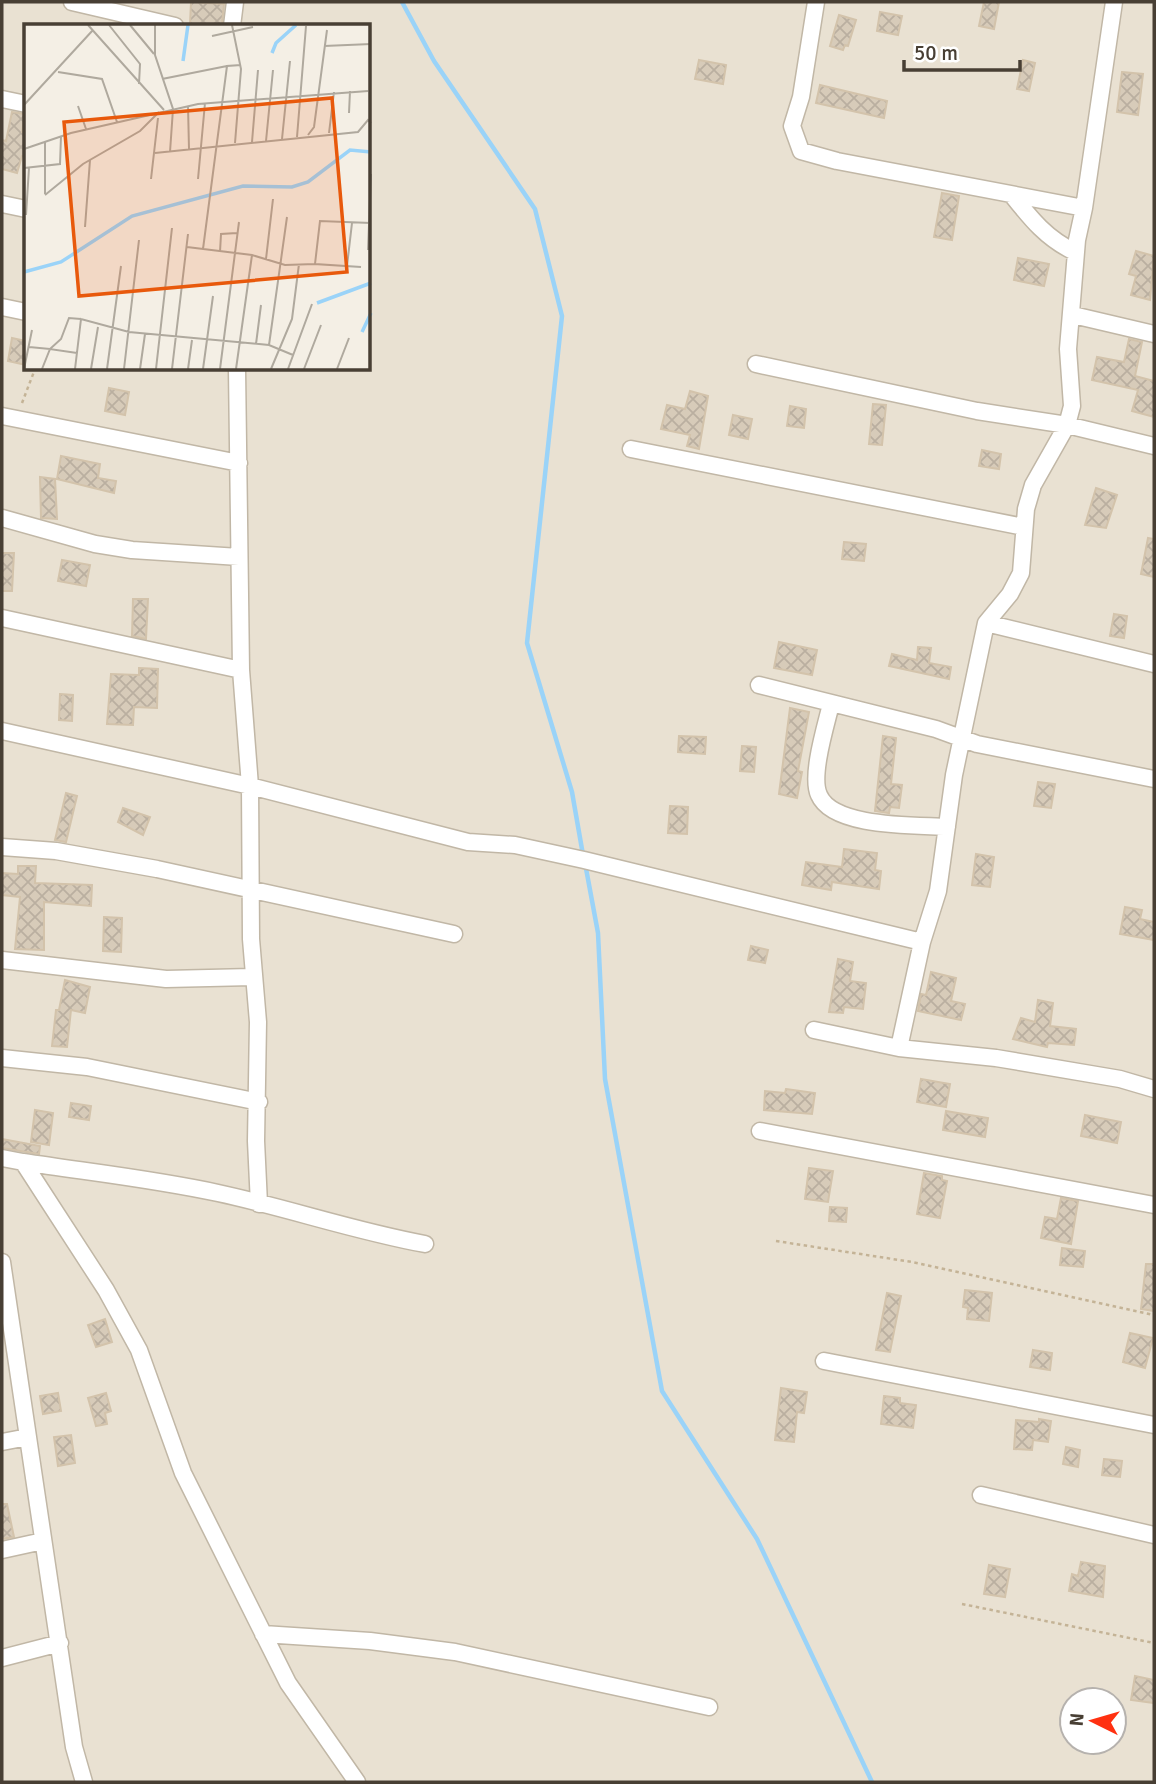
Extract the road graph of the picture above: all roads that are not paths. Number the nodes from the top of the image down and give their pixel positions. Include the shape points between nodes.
1 (72, 2) edge
2 (235, 2) edge
3 (816, 2) edge
4 (1114, 2) edge
5 (166, 24) edge
6 (232, 24) edge
7 (2, 99) edge
8 (24, 104) edge
9 (1012, 195) junction
10 (2, 204) edge
11 (1084, 208) junction
12 (24, 209) edge
13 (1075, 252) junction
14 (2, 307) edge
15 (24, 312) edge
16 (1073, 315) junction
17 (1154, 334) edge
18 (756, 364) dead end
19 (237, 371) edge
20 (9, 418) edge
21 (1067, 425) junction
22 (1154, 446) edge
23 (631, 449) dead end
24 (239, 463) junction
25 (2, 519) edge
26 (1024, 527) junction
27 (239, 556) junction
28 (2, 618) edge
29 (986, 623) junction
30 (1154, 664) edge
31 (241, 670) junction
32 (759, 685) dead end
33 (831, 704) junction
34 (2, 731) edge
35 (961, 738) junction
36 (1154, 779) edge
37 (250, 786) junction
38 (947, 827) junction
39 (2, 847) edge
40 (251, 891) junction
41 (454, 934) dead end
42 (922, 942) junction
43 (2, 960) edge
44 (252, 978) junction
45 (814, 1030) dead end
46 (899, 1048) junction
47 (2, 1058) edge
48 (1154, 1090) edge
49 (258, 1102) junction
50 (760, 1131) dead end
51 (2, 1158) edge
52 (23, 1162) junction
53 (259, 1204) junction
54 (1154, 1205) edge
55 (425, 1244) dead end
56 (2, 1262) edge
57 (824, 1361) dead end
58 (1154, 1425) edge
59 (28, 1437) junction
60 (2, 1442) edge
61 (981, 1495) dead end
62 (1154, 1535) edge
63 (43, 1541) junction
64 (2, 1550) edge
65 (263, 1634) junction
66 (60, 1643) junction
67 (2, 1658) edge
68 (709, 1707) dead end
69 (84, 1782) edge
70 (357, 1782) edge

1 - 5 street
2 - 6 street
3 - 9 street via 792,126 801,150
4 - 11 street
7 - 8 street
9 - 11 street
9 - 13 street via 1039,228
10 - 12 street
11 - 13 street
13 - 16 street
14 - 15 street
16 - 17 street
16 - 21 street via 1068,349 1072,406
18 - 21 street via 977,411
19 - 24 street
20 - 24 street
21 - 22 street
21 - 26 street via 1033,485
23 - 26 street
24 - 27 street
25 - 27 street via 132,550
26 - 29 street via 1021,573
27 - 31 street
28 - 31 street
29 - 30 street
29 - 35 street
31 - 37 street
32 - 33 street
33 - 35 street
33 - 38 street via 817,776 819,796 834,812 855,819
34 - 37 street
35 - 36 street
35 - 38 street
37 - 40 street
37 - 42 street via 468,842 515,845 584,860
38 - 42 street via 938,891
39 - 40 street via 56,850
40 - 41 street
40 - 44 street
42 - 46 street
43 - 44 street via 166,979
44 - 49 street via 258,1022
45 - 46 street
46 - 48 street via 996,1058
47 - 49 street via 87,1067
49 - 53 street
50 - 54 street
51 - 52 street
52 - 53 street via 219,1193
52 - 65 street via 139,1350 183,1473
53 - 55 street via 366,1234
56 - 59 street
57 - 58 street
59 - 60 street
59 - 63 street
61 - 62 street
63 - 64 street
63 - 66 street
65 - 68 street via 455,1652
65 - 70 street via 288,1682
66 - 67 street
66 - 69 street via 74,1747

